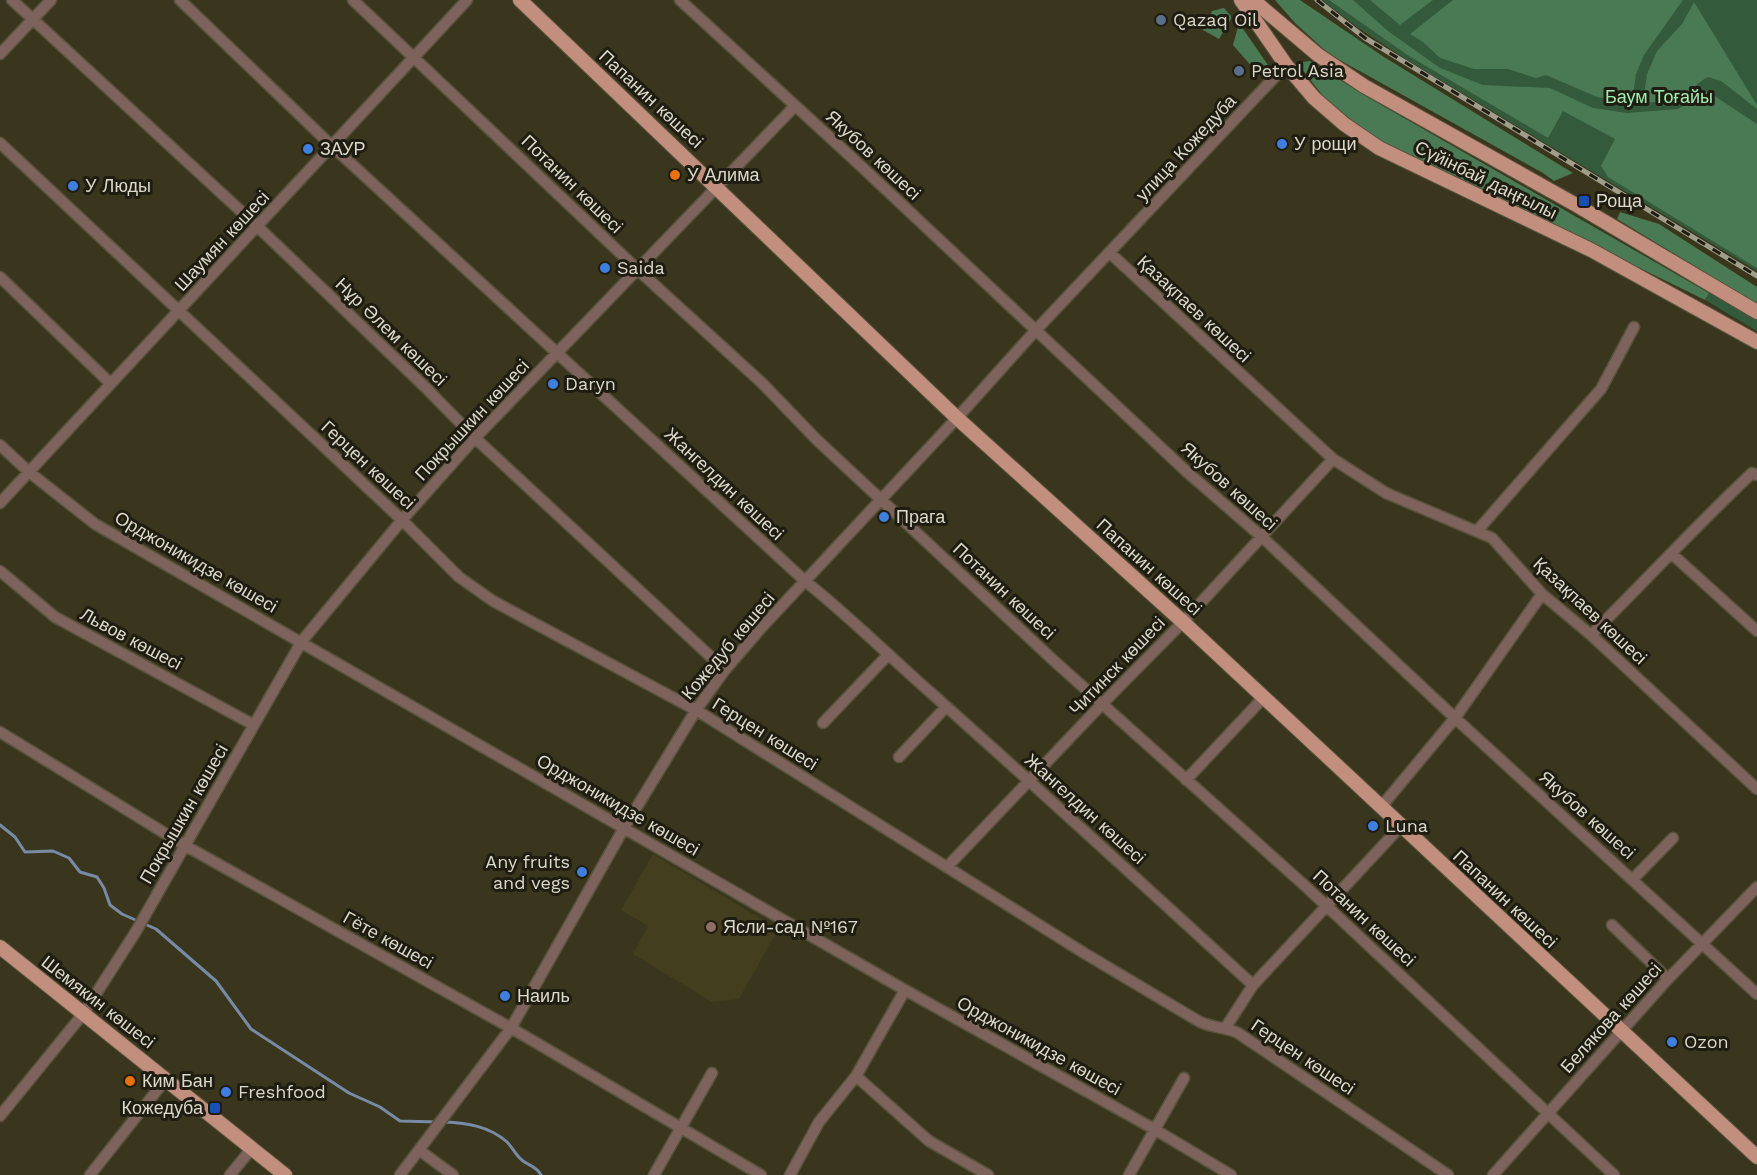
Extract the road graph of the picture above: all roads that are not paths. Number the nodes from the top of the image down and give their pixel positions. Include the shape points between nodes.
1 (12, 0) edge
2 (51, 0) edge
3 (180, 0) edge
4 (353, 0) edge
5 (467, 0) edge
6 (520, 0) edge
7 (680, 0) edge
8 (1241, 0) edge
9 (1253, 0) edge
10 (33, 19) junction
11 (0, 54) edge
12 (414, 58) junction
13 (1286, 65) junction
14 (795, 106) junction
15 (0, 143) edge
16 (332, 146) junction
17 (716, 186) junction
18 (258, 227) junction
19 (1110, 253) junction
20 (637, 269) junction
21 (0, 277) edge
22 (179, 311) junction
23 (1757, 312) edge
24 (1634, 327) dead end
25 (1036, 330) junction
26 (1757, 342) edge
27 (557, 354) junction
28 (110, 383) junction
29 (957, 418) junction
30 (475, 438) junction
31 (0, 445) edge
32 (1333, 459) junction
33 (29, 472) junction
34 (1757, 475) edge
35 (882, 498) junction
36 (0, 503) edge
37 (402, 520) junction
38 (1477, 531) junction
39 (1262, 537) junction
40 (1672, 554) junction
41 (0, 571) edge
42 (805, 581) junction
43 (1542, 594) junction
44 (1183, 622) junction
45 (1757, 631) edge
46 (1591, 635) junction
47 (302, 641) junction
48 (888, 655) junction
49 (725, 670) junction
50 (1264, 697) junction
51 (1102, 704) junction
52 (946, 706) junction
53 (696, 710) junction
54 (1455, 718) junction
55 (823, 723) dead end
56 (254, 724) junction
57 (0, 732) edge
58 (899, 757) dead end
59 (1029, 780) junction
60 (1186, 780) junction
61 (1757, 789) edge
62 (1381, 807) junction
63 (1401, 826) junction
64 (624, 828) junction
65 (1673, 838) dead end
66 (184, 845) junction
67 (947, 867) junction
68 (1634, 879) junction
69 (1757, 887) edge
70 (1327, 906) junction
71 (1612, 925) dead end
72 (1701, 944) junction
73 (0, 947) edge
74 (1668, 979) junction
75 (1252, 985) junction
76 (905, 990) junction
77 (1757, 994) edge
78 (83, 1014) junction
79 (1226, 1027) junction
80 (511, 1028) junction
81 (1621, 1032) junction
82 (712, 1073) dead end
83 (856, 1076) junction
84 (1184, 1078) dead end
85 (166, 1079) junction
86 (1547, 1112) junction
87 (0, 1116) edge
88 (680, 1128) junction
89 (1154, 1129) junction
90 (252, 1148) junction
91 (419, 1150) junction
92 (1757, 1157) edge
93 (1430, 1163) junction
94 (90, 1175) edge
95 (230, 1175) edge
96 (285, 1175) edge
97 (400, 1175) edge
98 (453, 1175) edge
99 (654, 1175) edge
100 (761, 1175) edge
101 (790, 1175) edge
102 (988, 1175) edge
103 (1129, 1175) edge
104 (1231, 1175) edge
105 (1437, 1175) edge
106 (1448, 1175) edge
107 (1493, 1175) edge
108 (1614, 1175) edge

1 - 10 street, Нұр Әлем көшесі
2 - 10 street
3 - 16 street, Жангелдин көшесі
4 - 12 street, Потанин көшесі
5 - 12 street, Шаумян көшесі
6 - 17 main road, Папанин көшесі
7 - 14 street, Якубов көшесі
8 - 13 main road, Сүйінбай даңғылы
9 - 23 main road, Сүйінбай даңғылы via 1318,55 1364,86
10 - 11 street
10 - 18 street, Нұр Әлем көшесі
12 - 16 street, Шаумян көшесі
12 - 20 street, Потанин көшесі
13 - 19 street, улица Кожедуба
13 - 26 main road, Сүйінбай даңғылы via 1314,98 1380,148 1591,250
14 - 17 street, Покрышкин көшесі
14 - 25 street, Якубов көшесі
15 - 22 street, Герцен көшесі
16 - 18 street, Шаумян көшесі
16 - 27 street, Жангелдин көшесі
17 - 20 street, Покрышкин көшесі
17 - 29 main road, Папанин көшесі
18 - 22 street, Шаумян көшесі
18 - 30 street, Нұр Әлем көшесі
19 - 25 street, Кожедуб көшесі
19 - 32 street, Қазақпаев көшесі
20 - 27 street, Покрышкин көшесі
20 - 35 street, Потанин көшесі
21 - 28 street
22 - 28 street, Шаумян көшесі
22 - 37 street, Герцен көшесі
24 - 38 street via 1601,389
25 - 29 street, Кожедуб көшесі
25 - 39 street, Якубов көшесі
27 - 30 street, Покрышкин көшесі
27 - 42 street, Жангелдин көшесі
28 - 33 street, Шаумян көшесі
29 - 35 street, Кожедуб көшесі
29 - 44 main road, Папанин көшесі
30 - 37 street, Покрышкин көшесі
30 - 49 street, Нұр Әлем көшесі
31 - 33 street, Орджоникидзе көшесі
32 - 38 street, Қазақпаев көшесі via 1386,492
32 - 39 street, Читинск көшесі
33 - 36 street, Шаумян көшесі
33 - 47 street, Орджоникидзе көшесі via 95,524
34 - 40 street via 1752,473 1729,494
35 - 42 street, Кожедуб көшесі
35 - 51 street, Потанин көшесі
37 - 47 street, Покрышкин көшесі
37 - 53 street, Герцен көшесі via 459,577 494,601
38 - 43 street, Қазақпаев көшесі via 1492,538
39 - 44 street, Читинск көшесі
39 - 54 street, Якубов көшесі
40 - 45 street
40 - 46 street
41 - 56 street, Львов көшесі via 55,617
42 - 48 street, Жангелдин көшесі
42 - 49 street, Кожедуб көшесі
43 - 46 street, Қазақпаев көшесі
43 - 54 street
44 - 50 main road, Папанин көшесі
44 - 51 street, Читинск көшесі
46 - 61 street, Қазақпаев көшесі
47 - 56 street, Покрышкин көшесі
47 - 64 street, Орджоникидзе көшесі
48 - 52 street, Жангелдин көшесі
48 - 55 street
49 - 53 street, Кожедуб көшесі
50 - 60 street
50 - 62 main road, Папанин көшесі
51 - 59 street, Читинск көшесі
51 - 60 street, Потанин көшесі
52 - 58 street
52 - 59 street, Жангелдин көшесі
53 - 64 street, Кожедуб көшесі
53 - 67 street, Герцен көшесі
54 - 62 street
54 - 68 street, Якубов көшесі
56 - 66 street, Покрышкин көшесі
57 - 66 street, Гёте көшесі
59 - 67 street, Читинск көшесі
59 - 75 street, Жангелдин көшесі
60 - 70 street, Потанин көшесі
62 - 63 main road, Папанин көшесі
63 - 70 street
63 - 81 main road, Папанин көшесі
64 - 76 street, Орджоникидзе көшесі
64 - 80 street, Кожедуб көшесі
65 - 68 street
66 - 78 street, Покрышкин көшесі
66 - 80 street, Гёте көшесі
67 - 79 street, Герцен көшесі via 1200,1022 1210,1027
68 - 72 street, Якубов көшесі
69 - 72 street, Белякова көшесі
70 - 75 street
70 - 86 street, Потанин көшесі
71 - 74 street
72 - 74 street, Белякова көшесі
72 - 77 street, Якубов көшесі
73 - 78 main road, Шемякин көшесі
74 - 81 street, Белякова көшесі
75 - 79 street
76 - 83 street
76 - 89 street, Орджоникидзе көшесі
78 - 85 main road, Шемякин көшесі
78 - 87 street
79 - 93 street, Герцен көшесі
80 - 88 street, Гёте көшесі
80 - 91 street, Кожедуб көшесі
81 - 86 street, Белякова көшесі
81 - 92 main road, Папанин көшесі
82 - 88 street
83 - 101 street via 819,1122
83 - 102 street via 929,1141
84 - 89 street
85 - 90 main road, Шемякин көшесі
85 - 94 street
86 - 107 street, Белякова көшесі
86 - 108 street, Потанин көшесі
88 - 99 street
88 - 100 street, Гёте көшесі
89 - 103 street
89 - 104 street, Орджоникидзе көшесі
90 - 95 street
90 - 96 main road, Шемякин көшесі
91 - 97 street
91 - 98 street
93 - 105 street
93 - 106 street, Герцен көшесі

